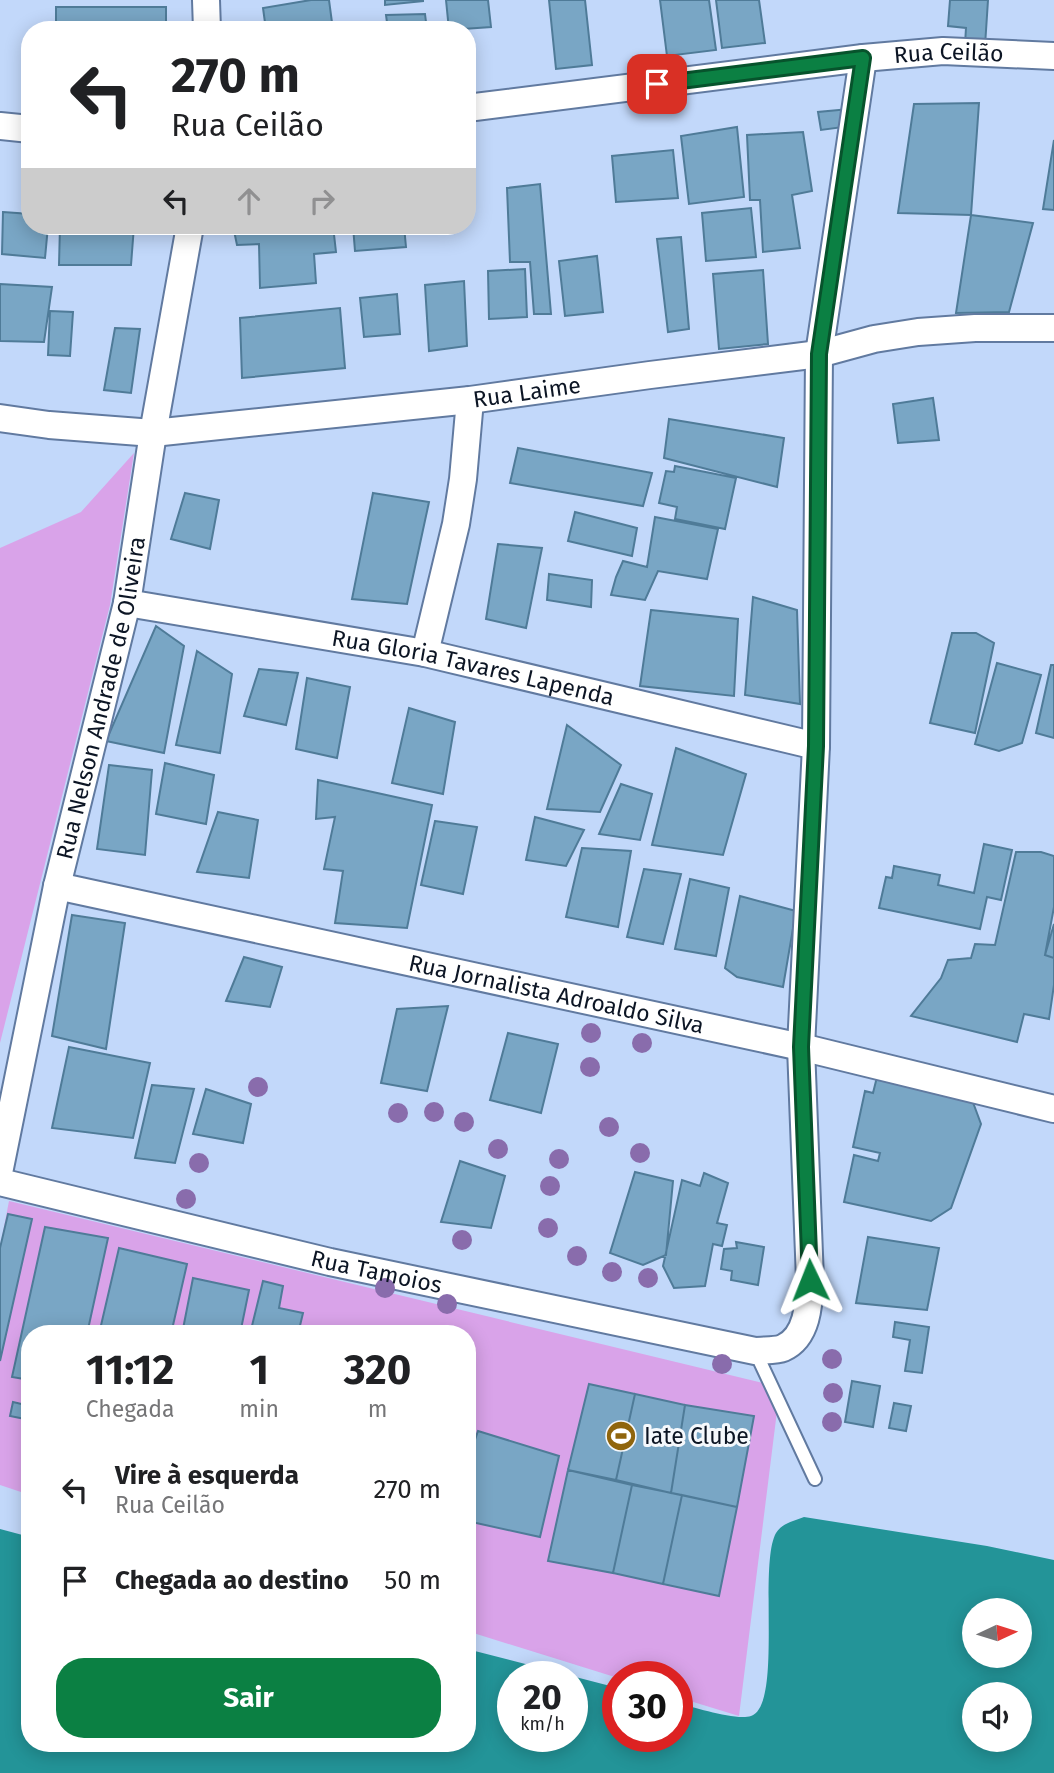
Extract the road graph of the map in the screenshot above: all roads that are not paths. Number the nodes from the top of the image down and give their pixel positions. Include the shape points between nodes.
1 (206, 0) edge
2 (206, 21) edge
3 (1054, 56) edge
4 (863, 58) junction
5 (476, 107) edge
6 (0, 126) edge
7 (21, 128) edge
8 (188, 235) edge
9 (1054, 328) edge
10 (819, 354) junction
11 (470, 400) junction
12 (0, 418) edge
13 (153, 433) junction
14 (127, 603) junction
15 (425, 653) junction
16 (816, 746) junction
17 (57, 887) junction
18 (801, 1047) junction
19 (1054, 1109) edge
20 (0, 1168) edge
21 (0, 1182) edge
22 (755, 1351) junction
23 (815, 1479) dead end

1 - 2 street
3 - 4 street, Rua Ceilão via 943,51
4 - 5 street, Rua Ceilão
4 - 10 street
6 - 7 street
8 - 13 street, Rua Nelson Andrade de Oliveira
9 - 10 street, Rua Laime via 918,332
10 - 11 street, Rua Laime
10 - 16 street
11 - 13 street, Rua Laime
11 - 15 street via 456,524
12 - 13 street, Rua Laime
13 - 14 street, Rua Nelson Andrade de Oliveira
14 - 15 street, Rua Gloria Tavares Lapenda
14 - 17 street, Rua Nelson Andrade de Oliveira
15 - 16 street, Rua Gloria Tavares Lapenda
16 - 18 street
17 - 18 street, Rua Jornalista Adroaldo Silva
17 - 20 street, Rua Nelson Andrade de Oliveira
18 - 19 street, Rua Jornalista Adroaldo Silva
18 - 22 street via 809,1312 798,1335 782,1348
21 - 22 street, Rua Tamoios via 330,1262
22 - 23 lane

